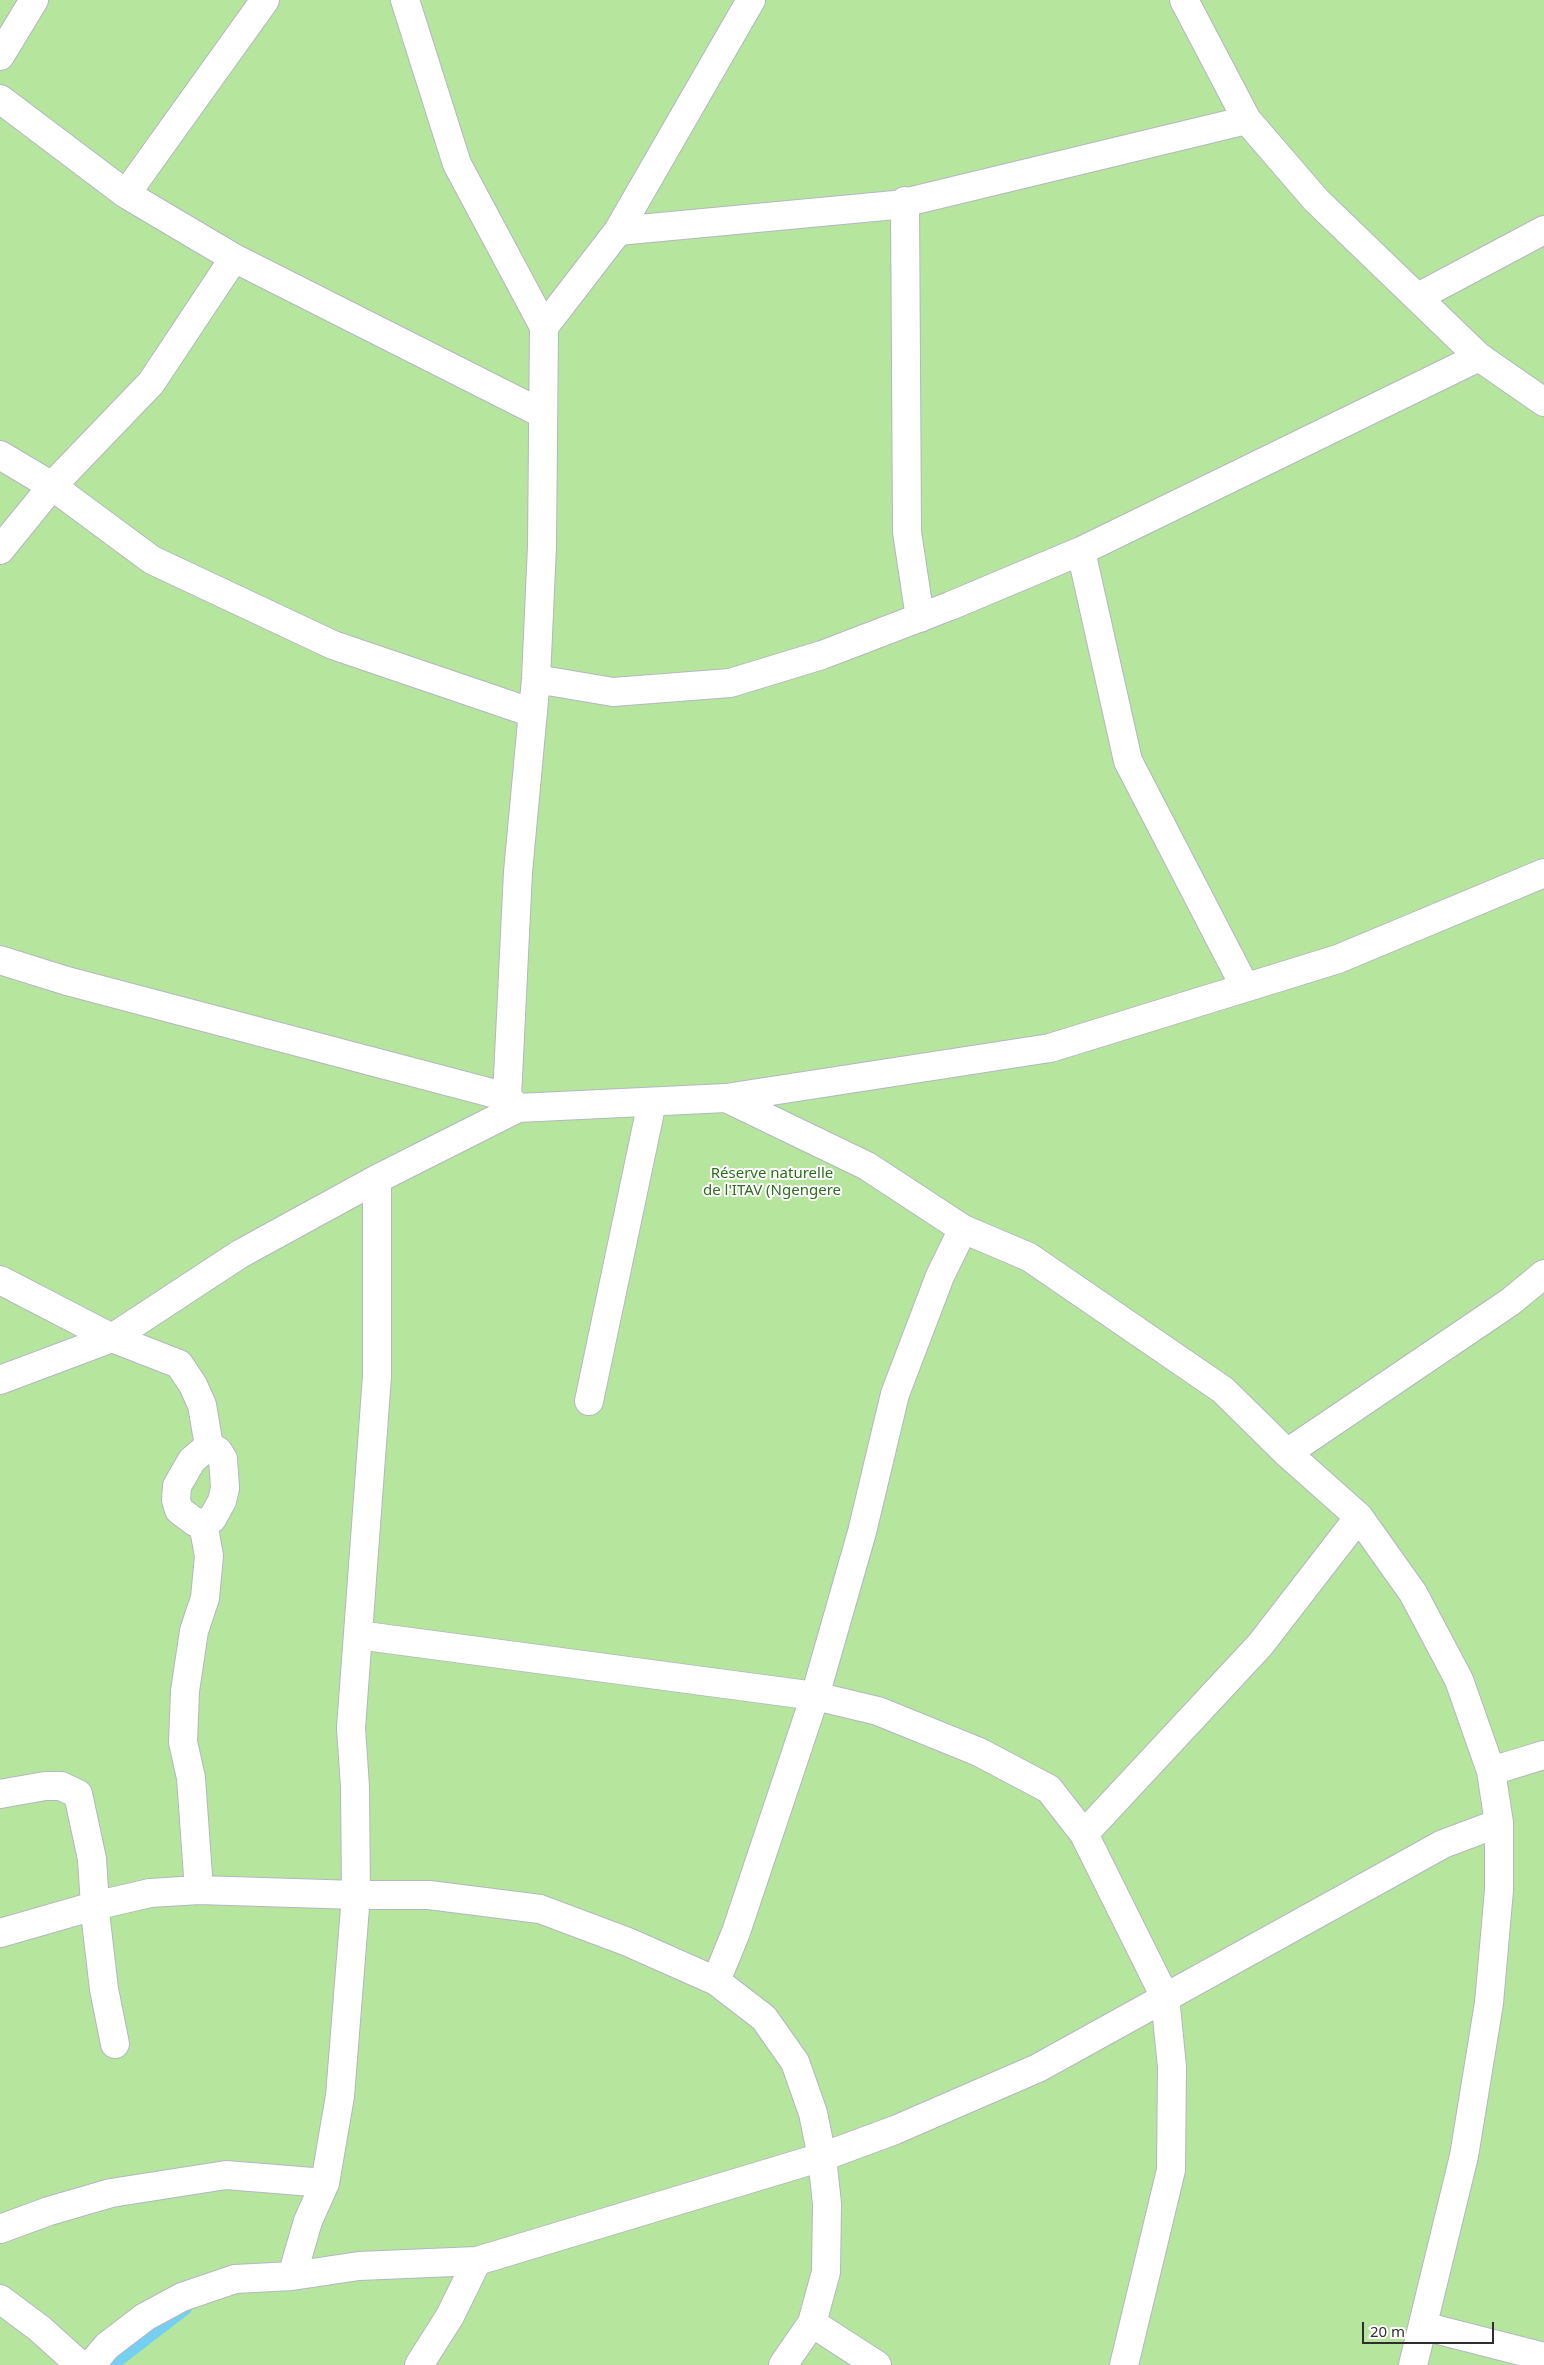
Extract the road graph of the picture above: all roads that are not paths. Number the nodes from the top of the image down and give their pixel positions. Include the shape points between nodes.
1 (34, 0) edge
2 (265, 0) edge
3 (405, 0) edge
4 (751, 0) edge
5 (1184, 0) edge
6 (0, 56) edge
7 (0, 99) edge
8 (1247, 120) junction
9 (126, 194) junction
10 (905, 202) junction
11 (618, 230) junction
12 (1544, 230) edge
13 (234, 258) junction
14 (1418, 297) junction
15 (544, 327) junction
16 (1479, 357) junction
17 (1544, 402) edge
18 (543, 414) junction
19 (0, 455) edge
20 (52, 486) junction
21 (0, 550) edge
22 (1081, 551) junction
23 (920, 618) junction
24 (536, 679) junction
25 (532, 713) junction
26 (1544, 873) edge
27 (0, 960) edge
28 (1245, 987) junction
29 (726, 1098) junction
30 (652, 1102) junction
31 (513, 1103) junction
32 (376, 1179) junction
33 (963, 1229) junction
34 (1544, 1274) edge
35 (0, 1280) edge
36 (112, 1338) junction
37 (0, 1380) edge
38 (589, 1401) dead end
39 (209, 1446) junction
40 (1287, 1453) junction
41 (1359, 1517) junction
42 (203, 1523) junction
43 (358, 1635) junction
44 (815, 1696) junction
45 (1544, 1755) edge
46 (1491, 1771) junction
47 (0, 1794) edge
48 (1499, 1823) junction
49 (1084, 1834) junction
50 (199, 1890) junction
51 (356, 1895) junction
52 (94, 1906) junction
53 (0, 1933) edge
54 (716, 1981) junction
55 (1165, 1997) junction
56 (115, 2044) dead end
57 (822, 2157) junction
58 (325, 2183) junction
59 (0, 2229) edge
60 (477, 2261) junction
61 (292, 2276) junction
62 (0, 2299) edge
63 (812, 2323) junction
64 (1423, 2326) junction
65 (1544, 2357) edge
66 (80, 2365) edge
67 (91, 2365) edge
68 (419, 2365) edge
69 (783, 2365) edge
70 (877, 2365) edge
71 (1124, 2365) edge
72 (1413, 2365) edge

1 - 6 street
2 - 9 street
3 - 15 street via 457,164
4 - 11 street
5 - 8 street
7 - 9 street
8 - 10 street
8 - 14 street via 1316,200
9 - 13 street
10 - 11 street
10 - 23 street via 908,532
11 - 15 street
12 - 14 street
13 - 18 street
13 - 20 street via 151,383
14 - 16 street
15 - 18 street
16 - 17 street
16 - 22 street
18 - 24 street
19 - 20 street
20 - 21 street
20 - 25 street via 152,560 333,645
22 - 23 street
22 - 28 street via 1128,761
23 - 24 street via 822,655 730,683 613,692
24 - 25 street
25 - 31 street via 518,872
26 - 28 street via 1338,959
27 - 31 street
28 - 29 street via 1050,1048
29 - 30 street
29 - 33 street via 867,1166
30 - 31 street
30 - 38 street
31 - 32 street
32 - 36 street via 240,1254
32 - 43 street via 377,1376
33 - 40 street via 1029,1257 1223,1390
33 - 44 street via 940,1276 895,1394 862,1532
34 - 40 street via 1510,1302
35 - 36 street
36 - 37 street
36 - 39 street via 179,1364 202,1405
39 - 42 street via 223,1459 225,1488 212,1519
39 - 42 street via 192,1460 178,1486 176,1500 186,1517
40 - 41 street
41 - 46 street via 1413,1593 1459,1680
41 - 49 street via 1260,1645
42 - 50 street via 209,1556 204,1598 194,1631 183,1742 191,1778
43 - 44 street
43 - 51 street via 351,1728
44 - 49 street via 878,1711 979,1752 1050,1789
44 - 54 street via 736,1932
45 - 46 street
46 - 48 street
47 - 52 street via 45,1786 61,1786 78,1794 92,1859
48 - 55 street via 1443,1844
48 - 64 street via 1499,1890 1489,2004 1464,2156
49 - 55 street
50 - 51 street
50 - 52 street via 150,1893
51 - 54 street via 429,1895 540,1909 628,1942
51 - 58 street via 340,2096
52 - 53 street
52 - 56 street via 104,1989
54 - 57 street via 764,2018 795,2062 813,2112
55 - 57 street via 1038,2068 895,2130
55 - 71 street via 1172,2067 1171,2170
57 - 60 street
57 - 63 street via 826,2272
58 - 59 street via 226,2175 111,2193
58 - 61 street via 308,2221
60 - 61 street via 359,2266
60 - 68 street via 450,2316
61 - 67 street via 235,2279 182,2297 145,2317 107,2346
62 - 66 street
63 - 69 street
63 - 70 street
64 - 65 street
64 - 72 street

